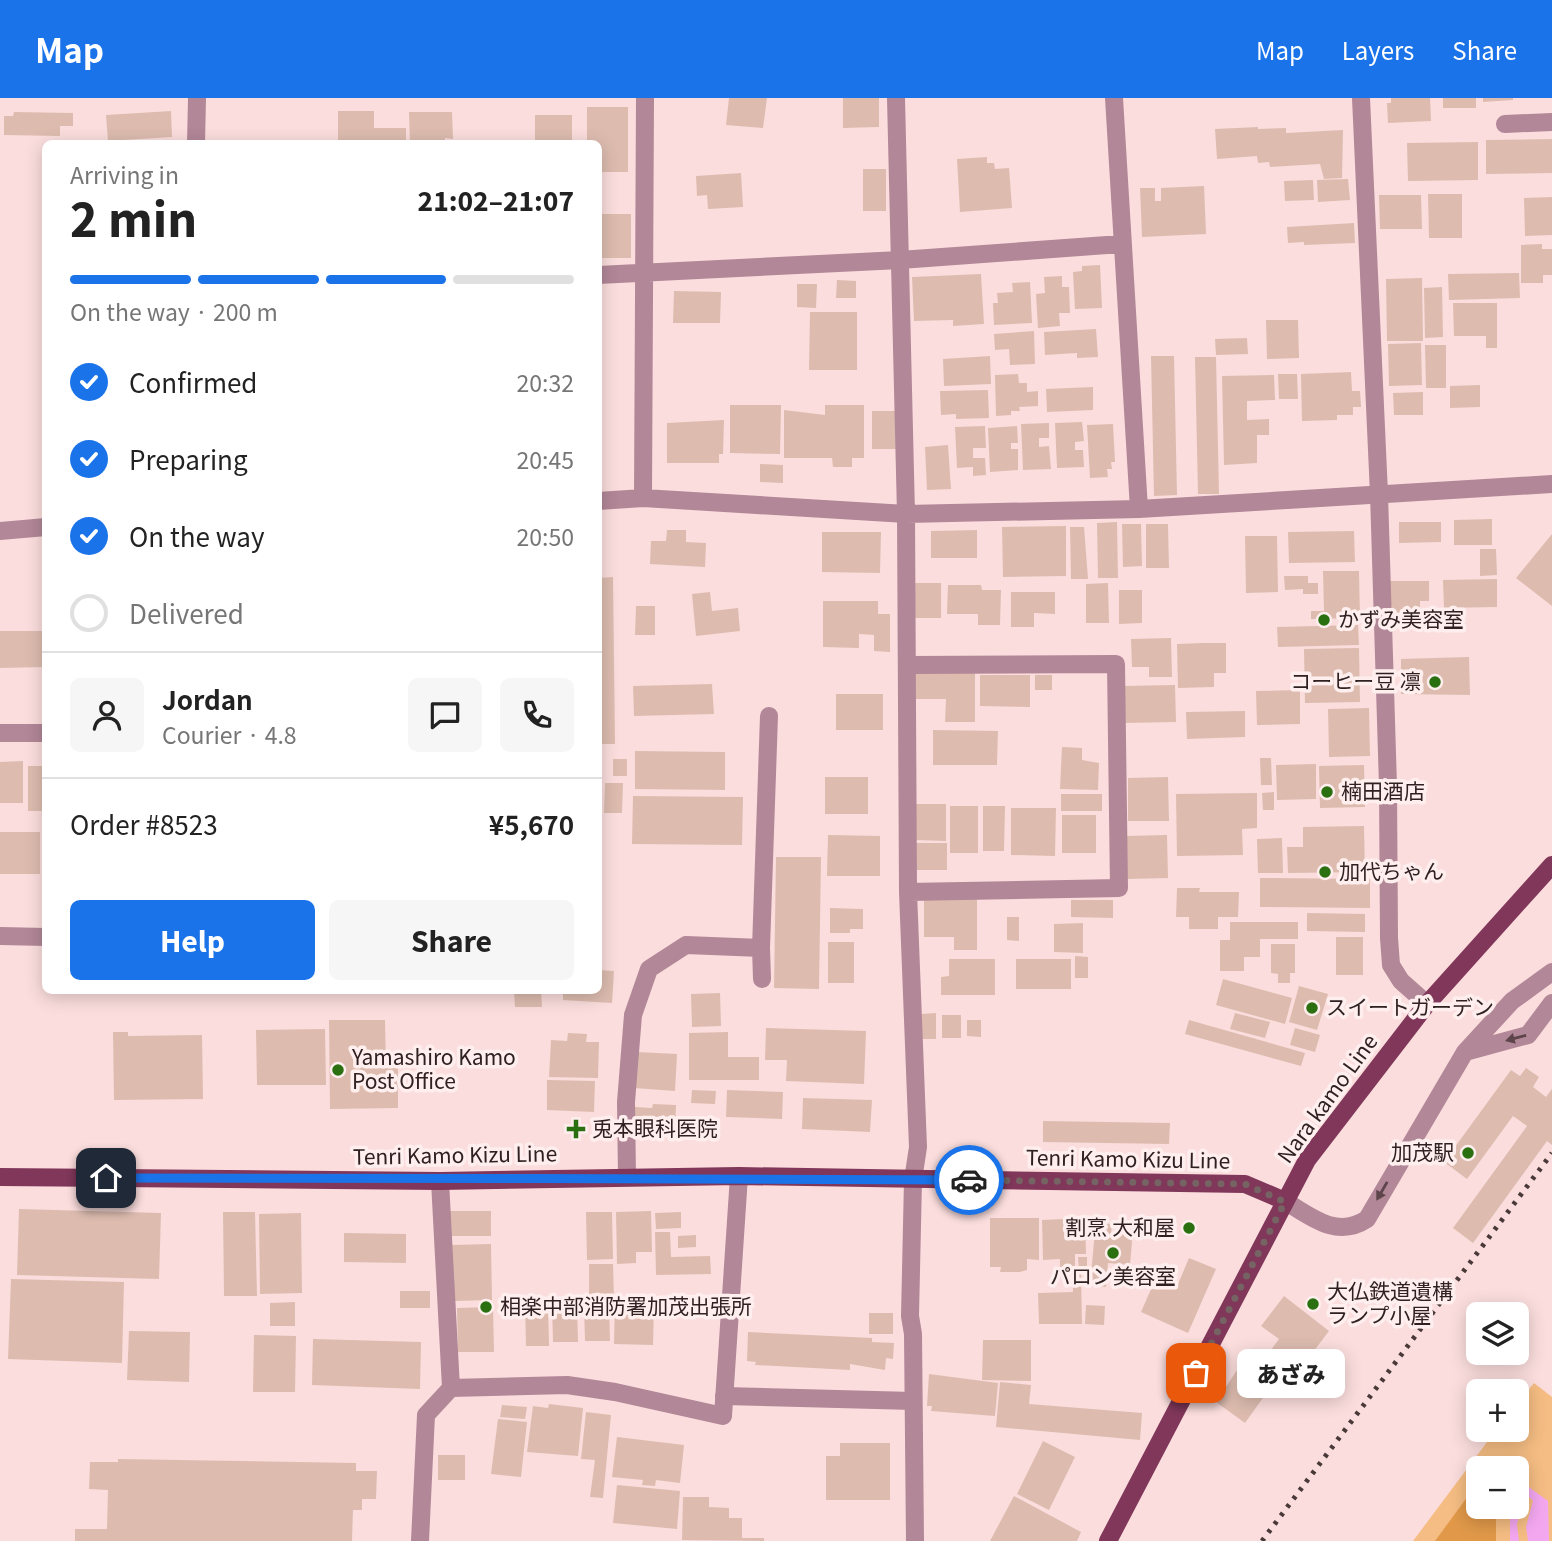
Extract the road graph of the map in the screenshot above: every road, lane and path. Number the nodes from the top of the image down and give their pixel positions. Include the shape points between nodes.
1 (197, 98) edge
2 (645, 98) edge
3 (896, 98) edge
4 (1114, 98) edge
5 (1361, 98) edge
6 (1552, 122) edge
7 (1505, 124) dead end
8 (196, 140) edge
9 (1121, 244) junction
10 (900, 260) junction
11 (643, 272) junction
12 (602, 275) edge
13 (1552, 484) edge
14 (1379, 494) junction
15 (643, 498) junction
16 (602, 501) edge
17 (1139, 509) junction
18 (906, 514) junction
19 (42, 527) edge
20 (0, 531) edge
21 (908, 665) junction
22 (769, 716) dead end
23 (0, 733) edge
24 (42, 733) edge
25 (1552, 865) edge
26 (908, 892) junction
27 (0, 936) edge
28 (42, 937) edge
29 (761, 948) junction
30 (1552, 972) edge
31 (762, 979) dead end
32 (1552, 1003) edge
33 (1427, 1004) junction
34 (1465, 1052) junction
35 (627, 1176) junction
36 (739, 1176) junction
37 (0, 1177) edge
38 (914, 1180) junction
39 (440, 1181) junction
40 (1285, 1202) junction
41 (451, 1388) junction
42 (724, 1396) junction
43 (913, 1401) junction
44 (420, 1541) edge
45 (915, 1541) edge
46 (1108, 1541) edge

1 - 8 street
2 - 11 street
3 - 10 street
4 - 9 street
5 - 14 street
6 - 7 street
9 - 10 street
9 - 17 street
10 - 11 street
10 - 18 street
11 - 12 street
11 - 15 street
13 - 14 street
14 - 17 street
14 - 33 street via 1391,965 1401,981
15 - 16 street
15 - 18 street
17 - 18 street
18 - 21 street
19 - 20 street
21 - 26 street
21 - 26 street via 1116,664 1119,888
22 - 29 street
23 - 24 street
25 - 33 main road, Nara kamo Line
26 - 38 street via 918,1147
27 - 28 street
29 - 31 street
29 - 35 street via 686,945 649,969 632,1015
30 - 34 street via 1512,1001
32 -> 34 street via 1528,1035
33 - 40 main road, Nara kamo Line via 1307,1160
34 -> 40 street via 1367,1219 1338,1228
35 - 36 main road, Tenri Kamo Kizu Line
35 - 39 main road, Tenri Kamo Kizu Line
36 - 38 main road, Tenri Kamo Kizu Line
36 - 42 street
37 - 39 main road, Tenri Kamo Kizu Line
38 - 40 main road, Tenri Kamo Kizu Line via 1245,1184
38 - 43 street
39 - 41 street
40 - 46 main road, Nara kamo Line
41 - 42 street via 567,1385 723,1416
41 - 44 street via 426,1415
42 - 43 street
43 - 45 street

